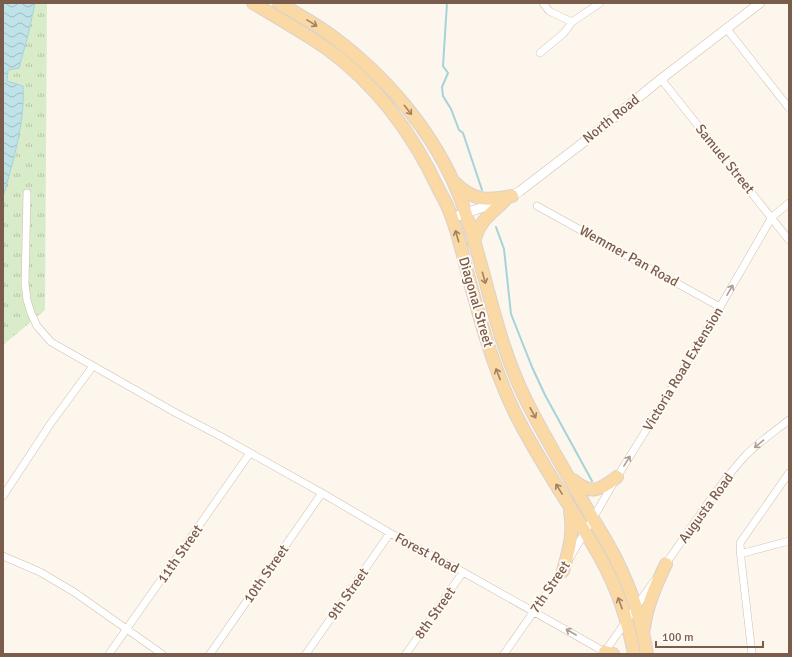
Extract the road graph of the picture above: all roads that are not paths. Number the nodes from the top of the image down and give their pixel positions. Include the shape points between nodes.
1 (253, 3) edge
2 (279, 3) edge
3 (543, 3) edge
4 (600, 3) edge
5 (760, 3) edge
6 (572, 22) junction
7 (726, 28) junction
8 (540, 54) dead end
9 (660, 79) junction
10 (789, 108) edge
11 (452, 180) junction
12 (27, 194) dead end
13 (509, 197) junction
14 (789, 203) edge
15 (537, 206) dead end
16 (465, 214) junction
17 (772, 217) junction
18 (452, 218) junction
19 (789, 240) edge
20 (474, 244) junction
21 (720, 307) junction
22 (93, 366) junction
23 (789, 420) edge
24 (250, 454) junction
25 (789, 473) edge
26 (569, 476) junction
27 (617, 477) junction
28 (322, 493) junction
29 (3, 496) edge
30 (569, 505) junction
31 (593, 519) junction
32 (585, 532) junction
33 (390, 533) junction
34 (789, 541) edge
35 (740, 554) junction
36 (3, 556) edge
37 (666, 564) junction
38 (562, 571) junction
39 (463, 572) junction
40 (636, 607) junction
41 (534, 611) junction
42 (626, 620) junction
43 (127, 629) junction
44 (644, 634) junction
45 (607, 653) edge
46 (109, 654) edge
47 (162, 654) edge
48 (210, 654) edge
49 (306, 654) edge
50 (406, 654) edge
51 (504, 654) edge
52 (634, 654) edge
53 (647, 654) edge
54 (752, 654) edge

1 - 18 main road, Diagonal Street via 326,48 377,93 400,121 426,162
2 -> 11 main road, Diagonal Street via 324,30 390,88 423,129
3 - 6 street via 549,11
4 - 6 street
5 - 7 street, North Road
6 - 8 street via 564,33
7 - 9 street, North Road
7 - 10 street
9 - 13 street, North Road via 546,171
9 - 17 street, Samuel Street
11 - 13 main road via 469,195 480,199
11 - 16 main road, Diagonal Street
12 - 22 street, Forest Road via 26,284 31,313 37,326 51,342
13 - 16 street, North Road
13 - 20 main road via 482,222
14 - 17 street
15 - 21 street, Wemmer Pan Road
16 - 18 street, North Road
16 - 20 main road, Diagonal Street
17 - 19 street, Samuel Street
21 -> 17 street, Victoria Road Extension
30 -> 18 main road, Diagonal Street via 521,424 503,386 484,334
20 -> 26 main road, Diagonal Street via 510,364 530,408
27 -> 21 street, Victoria Road Extension
22 - 24 street, Forest Road
22 - 29 street
23 -> 37 street, Augusta Road via 747,454 729,475
24 - 28 street, Forest Road
24 - 43 street, 11th Street
25 - 35 street via 740,543
26 - 27 main road via 584,488 595,490 606,486
26 - 31 main road, Diagonal Street
27 - 31 street, Victoria Road Extension
28 - 33 street, Forest Road
28 - 48 street, 10th Street
30 - 32 main road, Diagonal Street
30 - 38 main road via 572,539
31 - 32 street, 7th Street
31 - 40 main road, Diagonal Street via 616,559
32 - 38 street, 7th Street
42 -> 32 main road, Diagonal Street via 602,560
33 - 39 street, Forest Road
33 - 49 street, 9th Street
34 - 35 street
35 - 54 street
36 - 43 street via 40,572 74,592
37 - 40 street, Augusta Road
37 - 44 main road via 652,595
38 - 41 street, 7th Street
39 - 41 street, Forest Road
39 - 50 street, 8th Street
40 - 42 street, Augusta Road
40 - 44 main road, Diagonal Street
45 -> 41 street, Forest Road
41 - 51 street, 7th Street
42 - 45 street, Augusta Road
42 - 52 main road, Diagonal Street
43 - 46 street, 11th Street
43 - 47 street
44 - 53 main road, Diagonal Street

